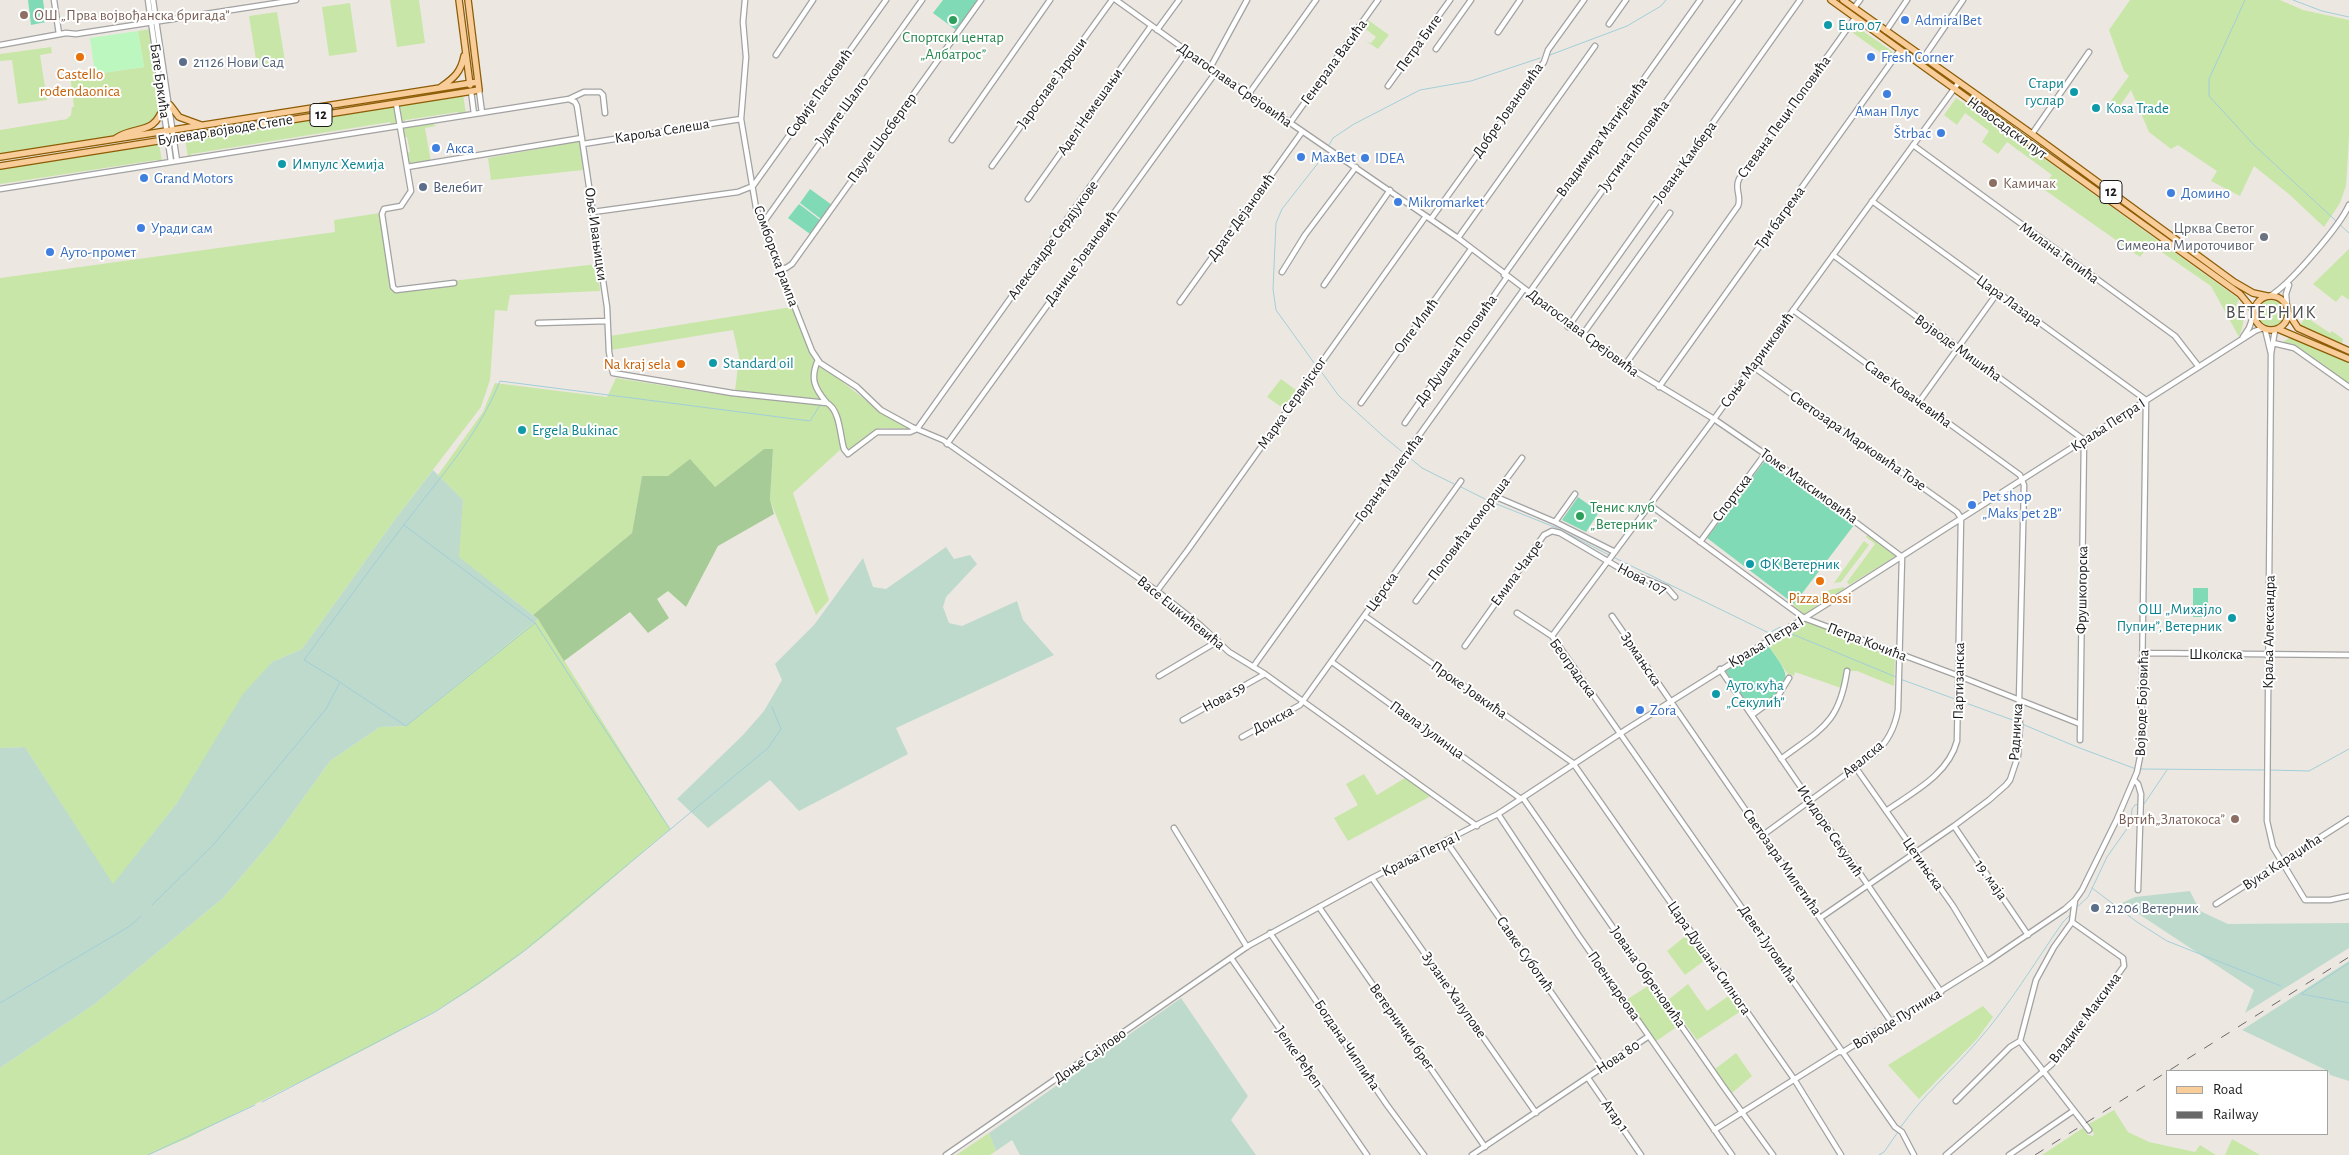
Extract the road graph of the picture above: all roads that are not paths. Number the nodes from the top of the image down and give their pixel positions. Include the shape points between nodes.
1 (54, 0) edge
2 (148, 0) edge
3 (153, 0) edge
4 (296, 0) edge
5 (459, 0) edge
6 (468, 0) edge
7 (745, 0) edge
8 (813, 0) edge
9 (886, 0) edge
10 (922, 0) edge
11 (981, 0) edge
12 (1050, 0) edge
13 (1114, 0) edge
14 (1179, 0) edge
15 (1247, 0) edge
16 (1316, 0) edge
17 (1378, 0) edge
18 (1450, 0) edge
19 (1471, 0) edge
20 (1520, 0) edge
21 (1584, 0) edge
22 (1626, 0) edge
23 (1700, 0) edge
24 (1739, 0) edge
25 (1800, 0) edge
26 (1831, 0) edge
27 (1843, 0) edge
28 (1860, 0) edge
29 (1907, 0) edge
30 (1964, 0) edge
31 (1854, 8) junction
32 (1855, 18) junction
33 (154, 22) junction
34 (1609, 24) dead end
35 (1151, 26) junction
36 (1157, 30) junction
37 (1886, 31) junction
38 (1498, 32) dead end
39 (59, 34) junction
40 (0, 45) edge
41 (1595, 46) dead end
42 (1436, 49) dead end
43 (1900, 50) junction
44 (1188, 51) junction
45 (465, 52) junction
46 (2089, 52) dead end
47 (776, 55) dead end
48 (1924, 57) junction
49 (1210, 68) junction
50 (1216, 72) junction
51 (478, 82) junction
52 (1959, 82) junction
53 (470, 83) junction
54 (1388, 86) dead end
55 (439, 88) junction
56 (1954, 89) junction
57 (479, 90) junction
58 (471, 91) junction
59 (1248, 95) junction
60 (569, 99) junction
61 (396, 103) junction
62 (166, 105) junction
63 (482, 113) junction
64 (605, 113) dead end
65 (474, 114) junction
66 (741, 118) junction
67 (1290, 124) junction
68 (203, 125) junction
69 (400, 126) junction
70 (170, 131) junction
71 (1302, 132) junction
72 (2032, 134) junction
73 (582, 138) junction
74 (171, 139) junction
75 (112, 140) junction
76 (952, 140) dead end
77 (582, 144) junction
78 (1913, 145) junction
79 (0, 157) edge
80 (177, 161) junction
81 (171, 162) junction
82 (0, 166) edge
83 (992, 166) dead end
84 (407, 167) junction
85 (1356, 167) junction
86 (753, 186) junction
87 (0, 189) edge
88 (1390, 190) junction
89 (1028, 199) dead end
90 (1872, 201) junction
91 (2349, 205) edge
92 (593, 212) junction
93 (1670, 213) dead end
94 (1426, 216) junction
95 (1431, 219) junction
96 (761, 221) junction
97 (1458, 238) junction
98 (1471, 249) junction
99 (1833, 255) junction
100 (780, 268) junction
101 (1282, 272) dead end
102 (1506, 276) junction
103 (2292, 279) junction
104 (454, 283) dead end
105 (1324, 285) dead end
106 (1524, 289) junction
107 (1998, 292) junction
108 (1529, 293) junction
109 (2268, 296) junction
110 (1180, 302) dead end
111 (2288, 309) junction
112 (1792, 310) junction
113 (2254, 313) junction
114 (608, 321) junction
115 (538, 323) dead end
116 (1568, 326) junction
117 (2264, 329) junction
118 (2276, 329) junction
119 (1583, 334) junction
120 (2240, 342) junction
121 (2273, 343) junction
122 (1958, 348) junction
123 (2349, 351) edge
124 (2270, 354) junction
125 (2349, 359) edge
126 (818, 360) junction
127 (1625, 366) junction
128 (1752, 366) junction
129 (2198, 367) junction
130 (1659, 387) junction
131 (2349, 387) edge
132 (2146, 400) junction
133 (1919, 402) junction
134 (827, 403) junction
135 (1361, 403) dead end
136 (1714, 418) junction
137 (1405, 423) dead end
138 (918, 429) junction
139 (2084, 440) junction
140 (947, 444) junction
141 (1765, 454) junction
142 (1522, 458) dead end
143 (2022, 479) junction
144 (1461, 481) dead end
145 (1574, 494) dead end
146 (1494, 496) junction
147 (1650, 505) junction
148 (1961, 518) junction
149 (1556, 522) junction
150 (1700, 542) junction
151 (1615, 552) junction
152 (1902, 557) junction
153 (1608, 562) junction
154 (1157, 590) junction
155 (1674, 597) dead end
156 (1416, 600) dead end
157 (1516, 613) dead end
158 (1365, 616) junction
159 (1612, 616) dead end
160 (1804, 618) junction
161 (1552, 636) junction
162 (1218, 641) junction
163 (1465, 646) dead end
164 (2144, 653) junction
165 (1899, 654) junction
166 (2270, 654) junction
167 (2349, 655) edge
168 (1332, 662) junction
169 (1253, 667) junction
170 (1720, 669) junction
171 (1847, 672) dead end
172 (1265, 674) junction
173 (1159, 676) dead end
174 (1959, 676) junction
175 (1788, 678) dead end
176 (2019, 701) junction
177 (1303, 702) junction
178 (1670, 702) junction
179 (1752, 716) junction
180 (1183, 720) dead end
181 (2080, 724) junction
182 (1620, 733) junction
183 (1242, 737) dead end
184 (2080, 740) dead end
185 (1780, 758) junction
186 (1574, 764) junction
187 (1856, 768) junction
188 (2134, 780) junction
189 (1522, 799) junction
190 (1810, 800) junction
191 (1886, 811) junction
192 (1498, 814) junction
193 (2349, 819) edge
194 (1477, 826) junction
195 (1954, 826) junction
196 (1174, 828) dead end
197 (1763, 835) junction
198 (1446, 841) junction
199 (1914, 854) junction
200 (2281, 862) junction
201 (1372, 878) junction
202 (1867, 887) junction
203 (2138, 890) dead end
204 (2349, 896) edge
205 (2075, 900) junction
206 (2216, 904) dead end
207 (1319, 907) junction
208 (1820, 918) junction
209 (2072, 922) junction
210 (1270, 933) junction
211 (2028, 935) junction
212 (1247, 947) junction
213 (1232, 957) junction
214 (1988, 962) junction
215 (1941, 992) junction
216 (1892, 1023) junction
217 (1649, 1036) junction
218 (2020, 1041) junction
219 (1843, 1052) junction
220 (1603, 1067) junction
221 (2043, 1072) junction
222 (1588, 1078) junction
223 (1794, 1079) junction
224 (1956, 1102) dead end
225 (2073, 1111) junction
226 (1742, 1112) junction
227 (1536, 1113) junction
228 (1714, 1130) junction
229 (2089, 1130) dead end
230 (1485, 1147) junction
231 (946, 1155) edge
232 (1368, 1155) edge
233 (1424, 1155) edge
234 (1472, 1155) edge
235 (1641, 1155) edge
236 (1732, 1155) edge
237 (1773, 1155) edge
238 (1841, 1155) edge
239 (1914, 1155) edge
240 (1946, 1155) edge
241 (2009, 1155) edge

1 - 39 street
2 - 33 street, Бате Бркића
3 - 33 street, Бате Бркића
4 - 33 street
5 - 45 main road, 12
6 - 51 main road
7 - 66 street, Сомборска рампа via 746,57
8 - 47 street
9 - 86 street, Софије Пасковић
10 - 96 street, Јудите Шалго via 766,219
11 - 100 street, Пауле Шосбергер via 792,264
12 - 76 street
13 - 35 street, Драгослава Срејовића
13 - 83 street, Јарославе Јароши
14 - 36 street
15 - 49 street
16 - 59 street
17 - 67 street, Генерала Васића
18 - 54 street, Петра Биге
19 - 42 street
20 - 38 street
21 - 95 street, Добре Јовановића via 1548,50 1544,62
22 - 34 street
23 - 102 street, Владимира Матијевића
24 - 108 street, Јустина Поповића
25 - 116 street, Јована Камбера
26 - 32 main road, Новосадски пут / 12
27 - 31 main road, Новосадски пут / 12
28 - 31 street
29 - 37 street
30 - 48 street
31 - 37 main road, Новосадски пут / 12
32 - 43 main road, Новосадски пут / 12
32 - 127 street, Стевана Пеци Поповића via 1739,179 1736,187 1740,196 1738,206
33 - 39 street
33 - 62 street, Бате Бркића
35 - 36 street, Драгослава Срејовића
35 - 89 street, Адел Немешањи
36 - 44 street, Драгослава Срејовића
37 - 48 main road, Новосадски пут / 12
39 - 40 street
41 - 97 street
43 - 56 main road, Новосадски пут / 12
43 - 130 street, Три багрема
44 - 49 street, Драгослава Срејовића
44 - 138 street, Александре Сердјукове
45 - 53 main road
45 - 55 main road, 12 via 460,71
46 - 72 street, Новосадски пут
48 - 52 main road, Новосадски пут / 12
49 - 50 street, Драгослава Срејовића
50 - 59 street, Драгослава Срејовића
50 - 140 street, Данице Јовановић
51 - 53 main road, Булевар војводе Степе
51 - 57 main road
52 - 56 street, Соње Маринковић
52 - 72 main road, Новосадски пут / 12
53 - 55 main road, Булевар војводе Степе
53 - 58 main road
55 - 68 main road, Булевар војводе Степе / 12
56 - 78 street, Соње Маринковић
56 - 113 main road, Новосадски пут / 12 via 2240,294
57 - 58 main road, Булевар војводе Степе / 12
57 - 63 street
58 - 61 main road, Булевар војводе Степе / 12
58 - 65 street
59 - 67 street, Драгослава Срејовића
60 - 63 street
60 - 64 street via 584,92 600,92
60 - 73 street, Оље Ивањицки via 577,106
61 - 69 street
61 - 74 main road, Булевар војводе Степе / 12
62 - 68 main road via 179,117
62 - 70 street, Бате Бркића
62 - 75 main road via 153,125
63 - 65 street
65 - 69 street
66 - 77 street, Кароља Селеша
66 - 86 street, Сомборска рампа
67 - 71 street, Драгослава Срејовића
68 - 70 main road, Булевар војводе Степе / 12
69 - 80 street
69 - 84 street
70 - 74 street, Бате Бркића
70 - 75 main road, Булевар војводе Степе / 12
71 - 85 street, Драгослава Срејовића
71 - 110 street, Драге Дејановић
72 - 109 main road, Новосадски пут / 12 via 2234,282 2253,293
73 - 77 street, Оље Ивањицки
73 - 84 street
74 - 80 street, Бате Бркића
74 - 81 street, Бате Бркића
74 - 82 main road, Булевар војводе Степе / 12
75 - 79 main road, Булевар војводе Степе / 12
77 - 92 street, Оље Ивањицки
78 - 90 street, Соње Маринковић
78 - 129 street, Милана Тепића via 2175,336
80 - 81 street
81 - 87 street
84 - 104 street via 411,191 406,201 401,206 384,209 382,214 392,284 396,290
85 - 88 street, Драгослава Срејовића
85 - 101 street via 1305,235
86 - 92 street via 738,192
86 - 96 street, Сомборска рампа
88 - 94 street, Драгослава Срејовића
88 - 105 street
90 - 99 street, Соње Маринковић
90 - 107 street, Цара Лазара
91 - 103 street
92 - 114 street, Оље Ивањицки
93 - 119 street
94 - 95 street, Драгослава Срејовића
94 - 154 street, Марка Сервијског
95 - 97 street, Драгослава Срејовића
96 - 100 street, Сомборска рампа
97 - 98 street, Драгослава Срејовића
98 - 102 street, Драгослава Срејовића
98 - 135 street, Олге Илић
99 - 112 street, Соње Маринковић
99 - 122 street, Војводе Мишића
100 - 126 street, Сомборска рампа
102 - 106 street, Драгослава Срејовића
102 - 137 street, Др Душана Поповића
103 - 109 street
103 - 111 street via 2286,291
106 - 108 street, Драгослава Срејовића
106 - 169 street, Горана Малетића
107 - 122 street
107 - 132 street, Цара Лазара
108 - 116 street, Драгослава Срејовића
109 - 111 main road, 12 via 2278,298
109 - 113 main road via 2259,301
111 - 118 main road via 2285,323
111 - 123 main road, 12 via 2298,328
112 - 128 street, Соње Маринковић
112 - 133 street, Саве Ковачевића
113 - 117 main road, 12
113 - 120 street
114 - 115 street
114 - 134 street, Оље Ивањицки via 613,373 732,393
116 - 119 street, Драгослава Срејовића
117 - 118 main road
117 - 120 street, Краља Петра I via 2255,331
117 - 124 street
118 - 121 street
118 - 125 main road
119 - 127 street, Драгослава Срејовића
120 - 129 street, Краља Петра I
121 - 124 street
121 - 131 street via 2297,350
122 - 133 street
122 - 139 street, Војводе Мишића
124 - 166 street, Краља Александра
126 - 134 street via 813,372 814,382
126 - 138 street, Васе Ешкићевића via 857,387 881,410
127 - 130 street, Драгослава Срејовића
128 - 136 street, Соње Маринковић
128 - 148 street, Светозара Марковића Тозе
129 - 132 street, Краља Петра I
130 - 136 street, Драгослава Срејовића
132 - 139 street, Краља Петра I
132 - 164 street, Војводе Бојовића
133 - 143 street, Саве Ковачевића
134 - 138 street via 835,412 846,453 878,432
136 - 141 street, Томе Максимовића
136 - 147 street, Соње Маринковић
138 - 140 street, Васе Ешкићевића
139 - 143 street, Краља Петра I
139 - 181 street, Фрушкогорска
140 - 154 street, Васе Ешкићевића
141 - 150 street, Спортска
141 - 152 street, Томе Максимовића
142 - 146 street, Поповића комораша
143 - 148 street, Краља Петра I
143 - 176 street, Радничка
144 - 158 street, Церска
145 - 149 street
146 - 149 street, Емила Чакре
146 - 156 street, Поповића комораша
147 - 150 street, Петра Кочића
147 - 151 street, Соње Маринковић
148 - 152 street, Краља Петра I
148 - 174 street, Партизанска
149 - 151 street, Емила Чакре
150 - 160 street, Петра Кочића
151 - 153 street, Соње Маринковић
152 - 160 street, Краља Петра I
152 - 165 street, Авалска
153 - 155 street, Нова 107 via 1667,588
153 - 161 street, Соње Маринковић
153 - 163 street, Емила Чакре via 1560,533 1547,533
154 - 162 street, Васе Ешкићевића
157 - 161 street, Београдска
158 - 168 street, Церска
158 - 186 street, Проке Јовкића
159 - 178 street, Зрмањска
160 - 165 street, Петра Кочића
160 - 170 street, Краља Петра I
161 - 182 street, Београдска
162 - 169 street, Васе Ешкићевића
162 - 173 street
164 - 166 street, Школска
164 - 188 street, Војводе Бојовића via 2138,769
165 - 174 street, Петра Кочића
165 - 187 street, Авалска via 1898,710 1891,732 1880,749
166 - 167 street, Школска
166 - 200 street, Краља Александра via 2268,829
168 - 177 street, Церска
168 - 189 street, Павла Јулинца
169 - 172 street, Васе Ешкићевића
170 - 178 street, Краља Петра I
170 - 179 street, Исидоре Секулић
171 - 185 street via 1844,694 1833,718
172 - 177 street, Васе Ешкићевића
172 - 180 street, Нова 59
174 - 176 street, Петра Кочића
174 - 191 street, Партизанска via 1957,741 1947,763 1930,780
175 - 179 street via 1778,696
176 - 181 street, Петра Кочића
176 - 195 street, Радничка via 2018,756 2009,782
177 - 183 street, Донска
177 - 194 street, Васе Ешкићевића
178 - 182 street, Краља Петра I
178 - 197 street, Светозара Милетића
179 - 185 street, Исидоре Секулић
181 - 184 street, Фрушкогорска
182 - 186 street, Краља Петра I
182 - 219 street, Девет Југовића
185 - 190 street, Исидоре Секулић
186 - 189 street, Краља Петра I
186 - 223 street, Цара Душана Силнога
187 - 190 street, Авалска
187 - 191 street, Цетињска
188 - 203 street via 2140,788
188 - 205 street, Војводе Бојовића
189 - 192 street, Краља Петра I
189 - 226 street, Јована Обреновића
190 - 197 street, Авалска
190 - 202 street, Исидоре Секулић
191 - 199 street, Цетињска
192 - 194 street, Краља Петра I
192 - 217 street, Поенкареова
193 - 200 street, Вука Караџића
194 - 198 street, Краља Петра I
195 - 199 street, Радничка
195 - 211 street, 19. маја
196 - 212 street
197 - 208 street, Светозара Милетића
198 - 201 street, Краља Петра I
198 - 220 street, Савке Суботић
199 - 202 street, Радничка
199 - 214 street, Цетињска via 1953,906
200 - 204 street, Краља Александра via 2305,900
200 - 206 street, Вука Караџића
201 - 207 street, Краља Петра I
201 - 227 street, Зузане Халупове
202 - 208 street, Радничка
202 - 215 street, Исидоре Секулић
205 - 209 street
205 - 211 street, Војводе Путника
207 - 210 street, Краља Петра I
207 - 230 street, Ветернички брег
208 - 216 street, Светозара Милетића
209 - 218 street via 2036,980
209 - 221 street, Владике Максима via 2123,958 2125,963 2062,1053
210 - 212 street, Краља Петра I
210 - 233 street, Богдана Чиплића
211 - 214 street, Војводе Путника
212 - 213 street, Краља Петра I
213 - 231 street, Доње Сајлово
213 - 232 street, Јелке Ређеп
214 - 215 street, Војводе Путника
215 - 216 street, Војводе Путника
216 - 219 street, Војводе Путника
217 - 220 street, Нова 80
217 - 228 street, Поенкареова
218 - 221 street
218 - 224 street via 2010,1047
219 - 223 street, Војводе Путника
219 - 239 street, Девет Југовића via 1895,1128 1902,1132
220 - 222 street, Нова 80
221 - 225 street
221 - 240 street, Владике Максима
222 - 227 street, Нова 80
222 - 235 street, Атар 1
223 - 226 street, Војводе Путника
223 - 238 street, Цара Душана Силнога
225 - 229 street
225 - 241 street
226 - 228 street, Војводе Путника
226 - 237 street, Јована Обреновића
227 - 230 street, Нова 80
228 - 236 street, Поенкареова
230 - 234 street, Нова 80

